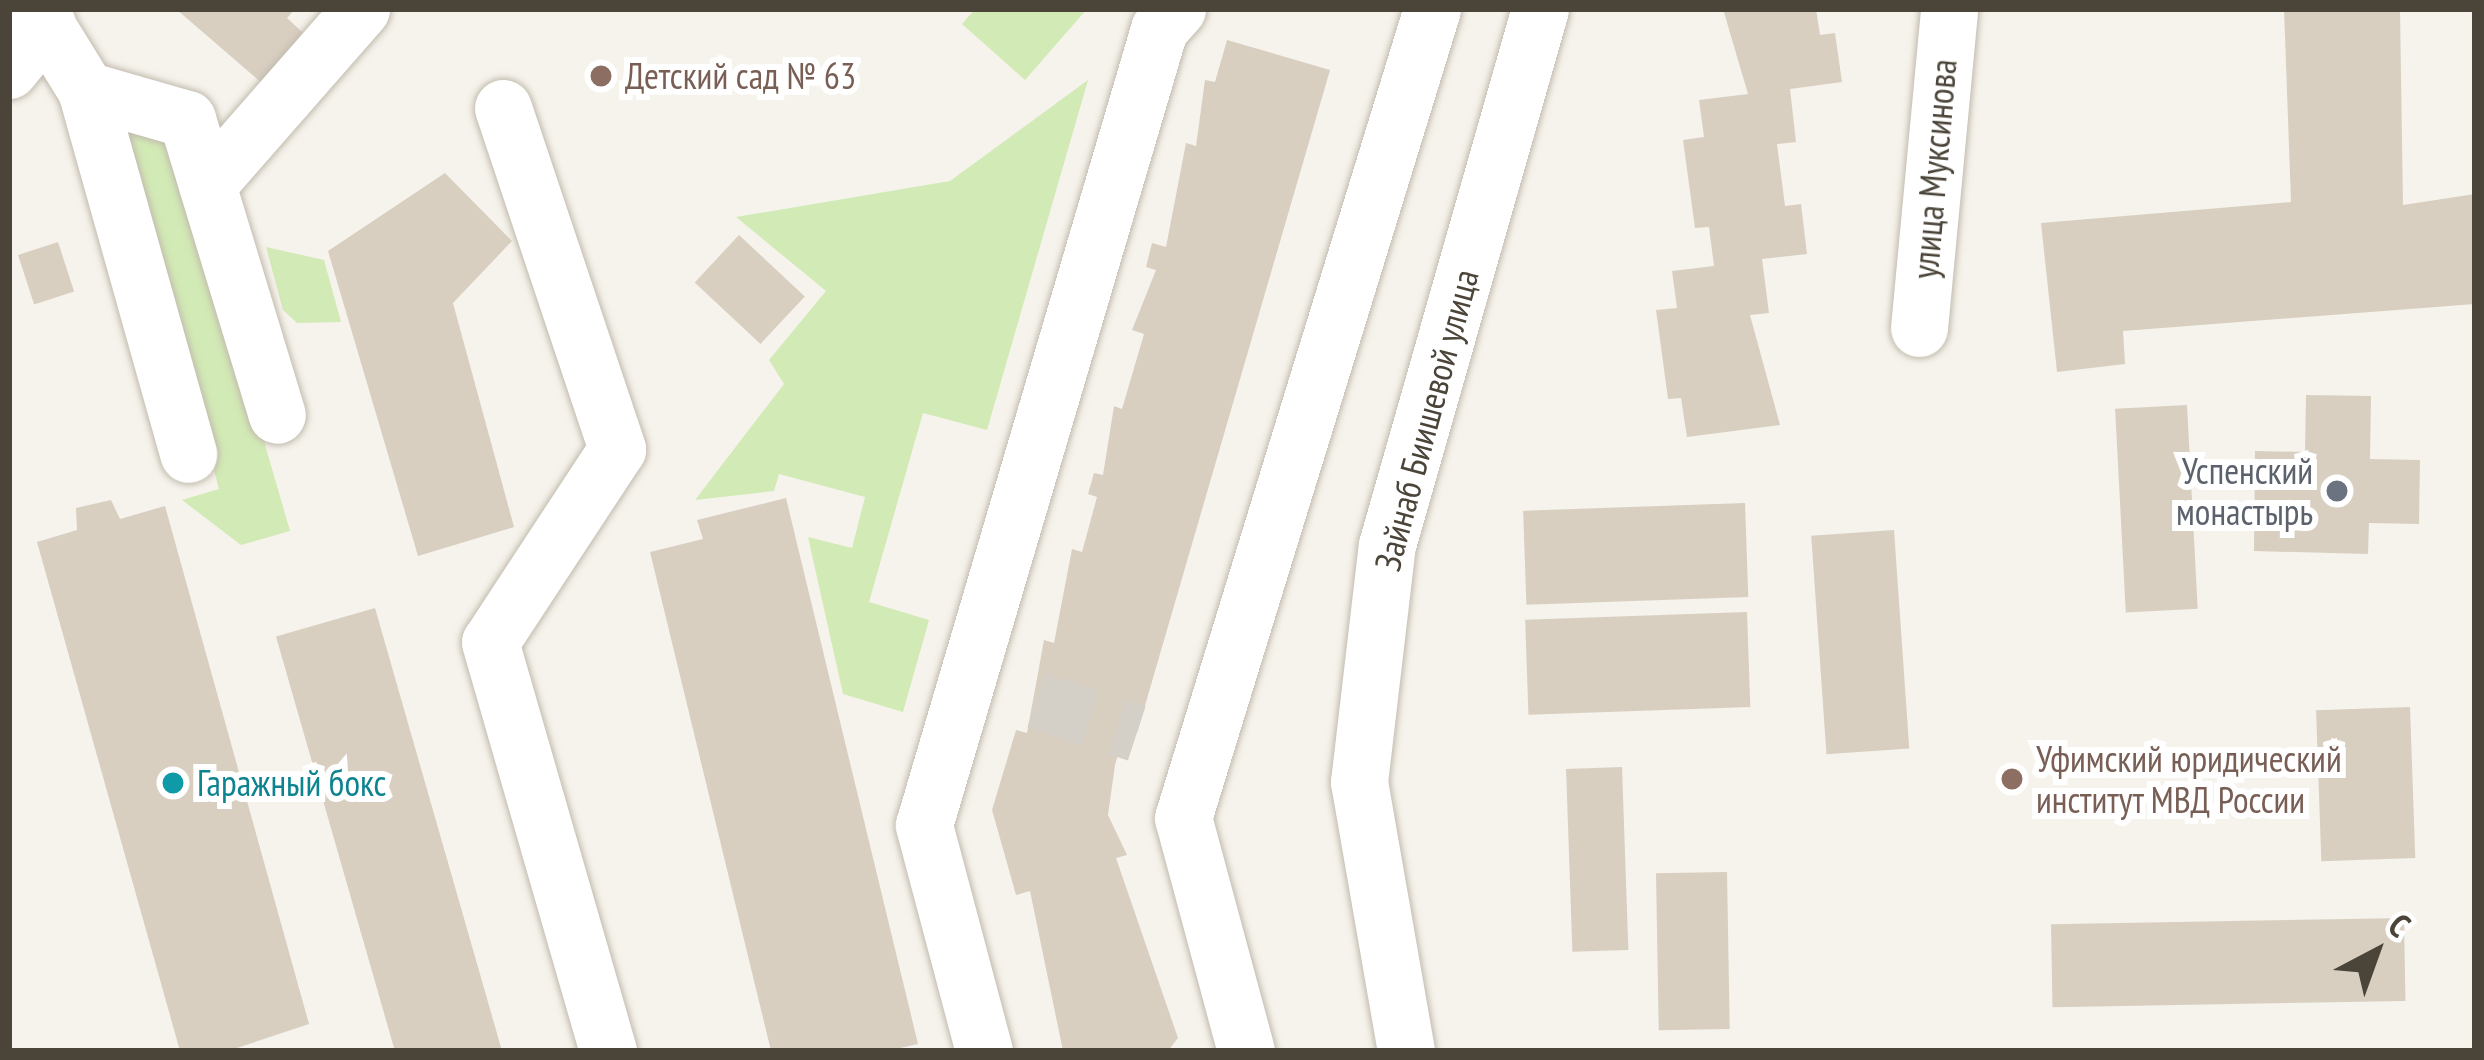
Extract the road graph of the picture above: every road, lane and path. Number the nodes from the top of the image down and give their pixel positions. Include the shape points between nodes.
1 (362, 9) edge
2 (1177, 9) edge
3 (1432, 9) edge
4 (1540, 9) edge
5 (1949, 9) edge
6 (41, 16) edge
7 (9, 70) edge
8 (86, 90) junction
9 (503, 107) dead end
10 (207, 185) junction
11 (1918, 328) dead end
12 (277, 415) dead end
13 (188, 454) dead end
14 (608, 1051) edge
15 (984, 1051) edge
16 (1246, 1051) edge
17 (1406, 1051) edge

1 - 10 street
2 - 15 street via 1159,29 925,825
3 - 16 street via 1183,818
4 - 17 street, Зайнаб Биишевой улица via 1387,545 1359,782
5 - 11 street, улица Муксинова
6 - 7 street
6 - 8 street
8 - 10 street via 187,119
8 - 13 street
9 - 14 street via 616,448 490,642
10 - 12 street

